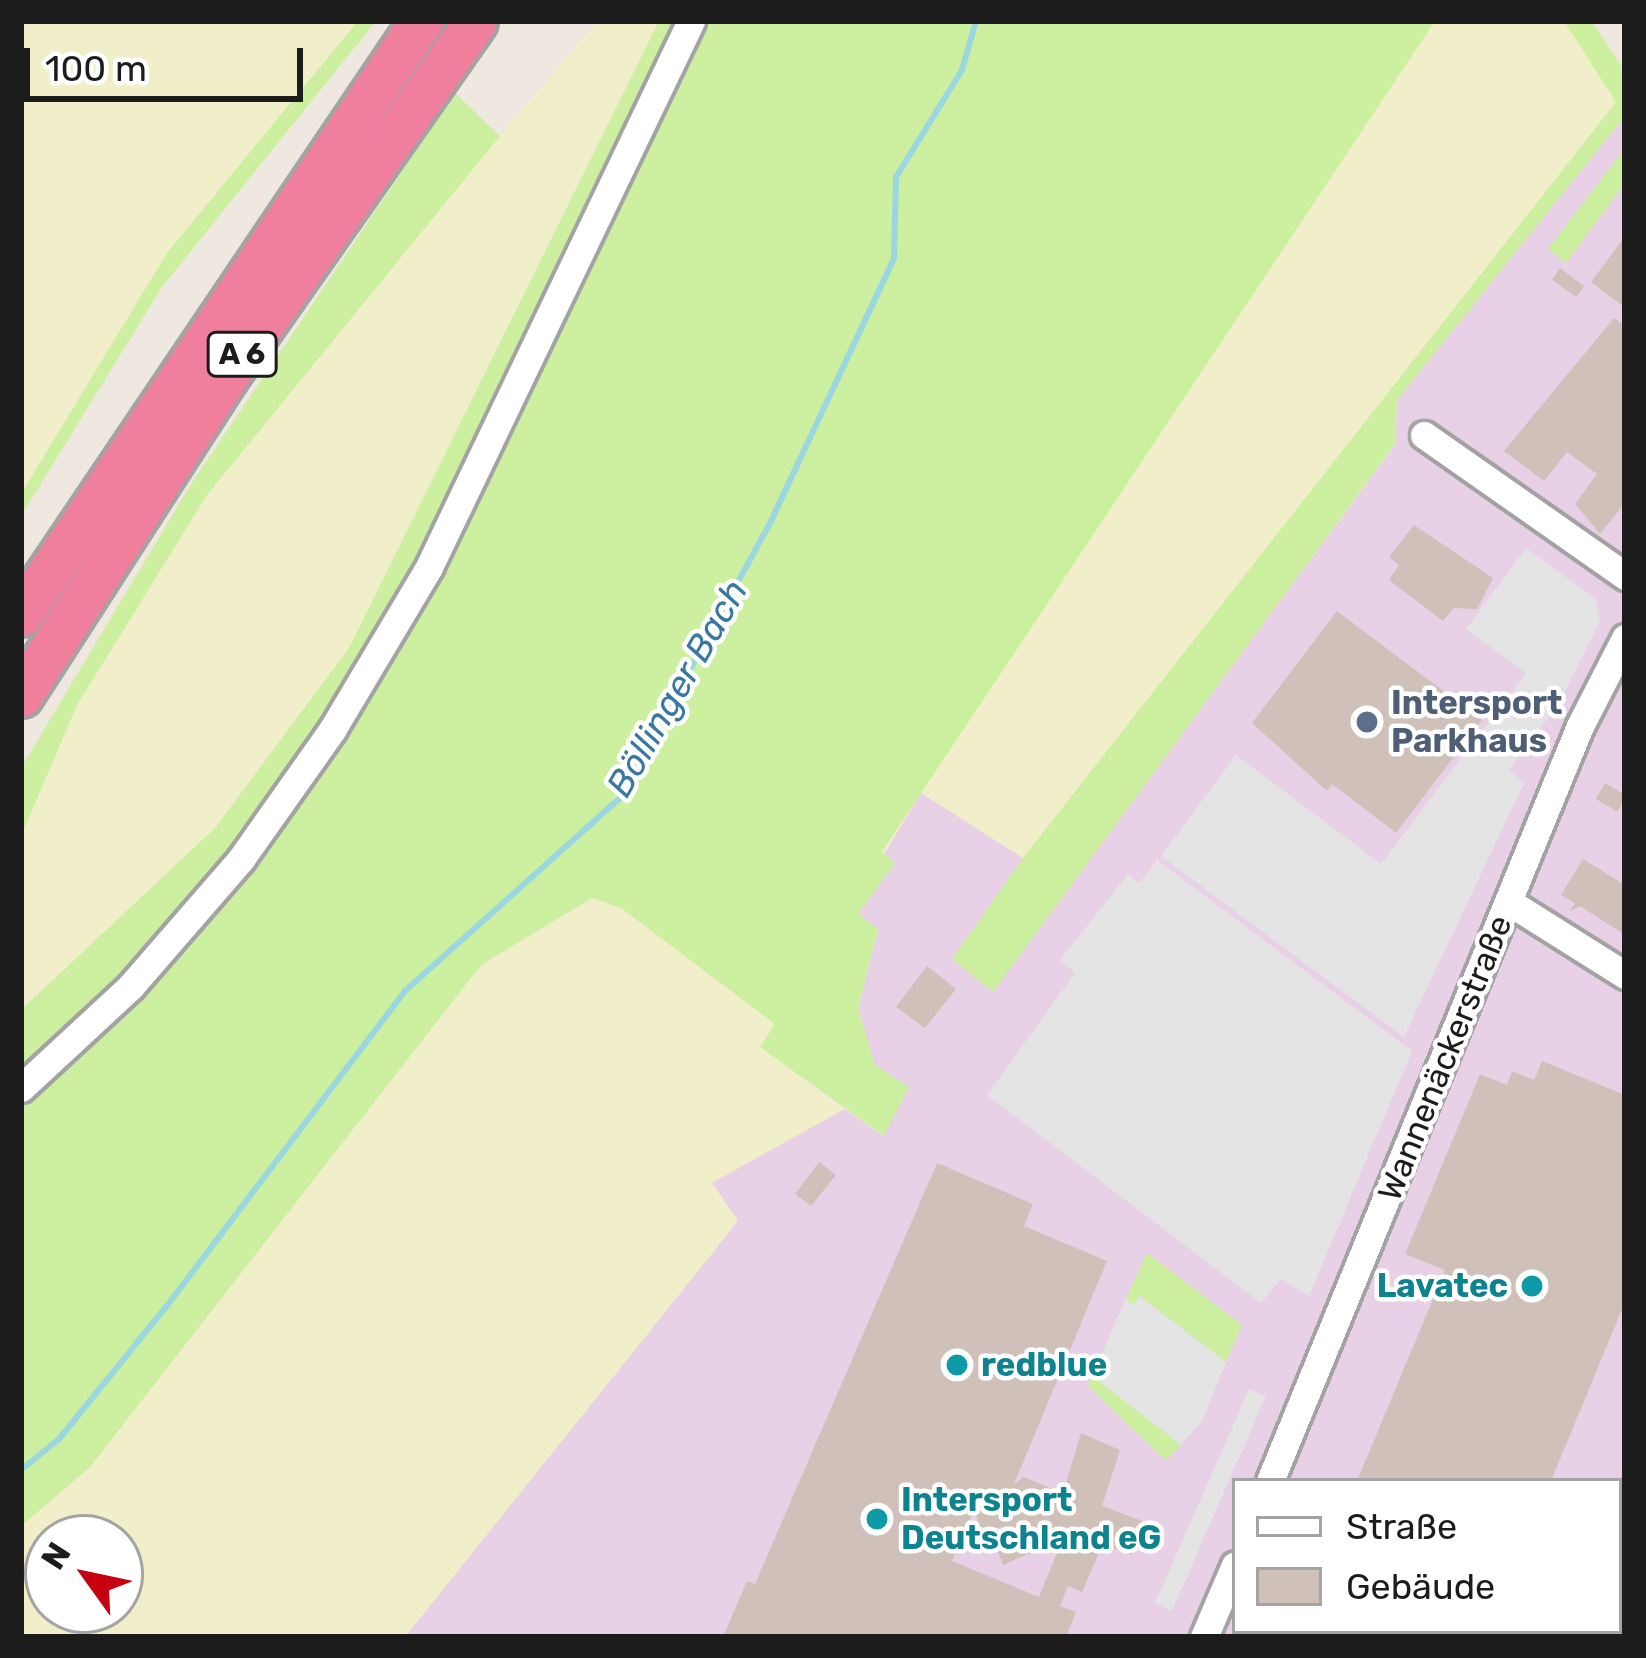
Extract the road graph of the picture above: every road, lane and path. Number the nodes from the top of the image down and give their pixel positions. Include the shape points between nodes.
1 (422, 21) edge
2 (476, 21) edge
3 (691, 21) edge
4 (1424, 436) dead end
5 (1625, 576) edge
6 (21, 615) edge
7 (1625, 638) edge
8 (21, 696) edge
9 (1509, 902) junction
10 (1625, 974) edge
11 (21, 1088) edge
12 (1271, 1478) edge
13 (1232, 1572) edge
14 (1204, 1637) edge

1 - 6 highway, A 6
2 - 8 highway, A 6 via 224,381
3 - 11 street via 429,567 332,730 241,859 131,986
4 - 5 street
7 - 9 street, Wannenäckerstraße
9 - 10 street
9 - 12 street, Wannenäckerstraße
13 - 14 street

